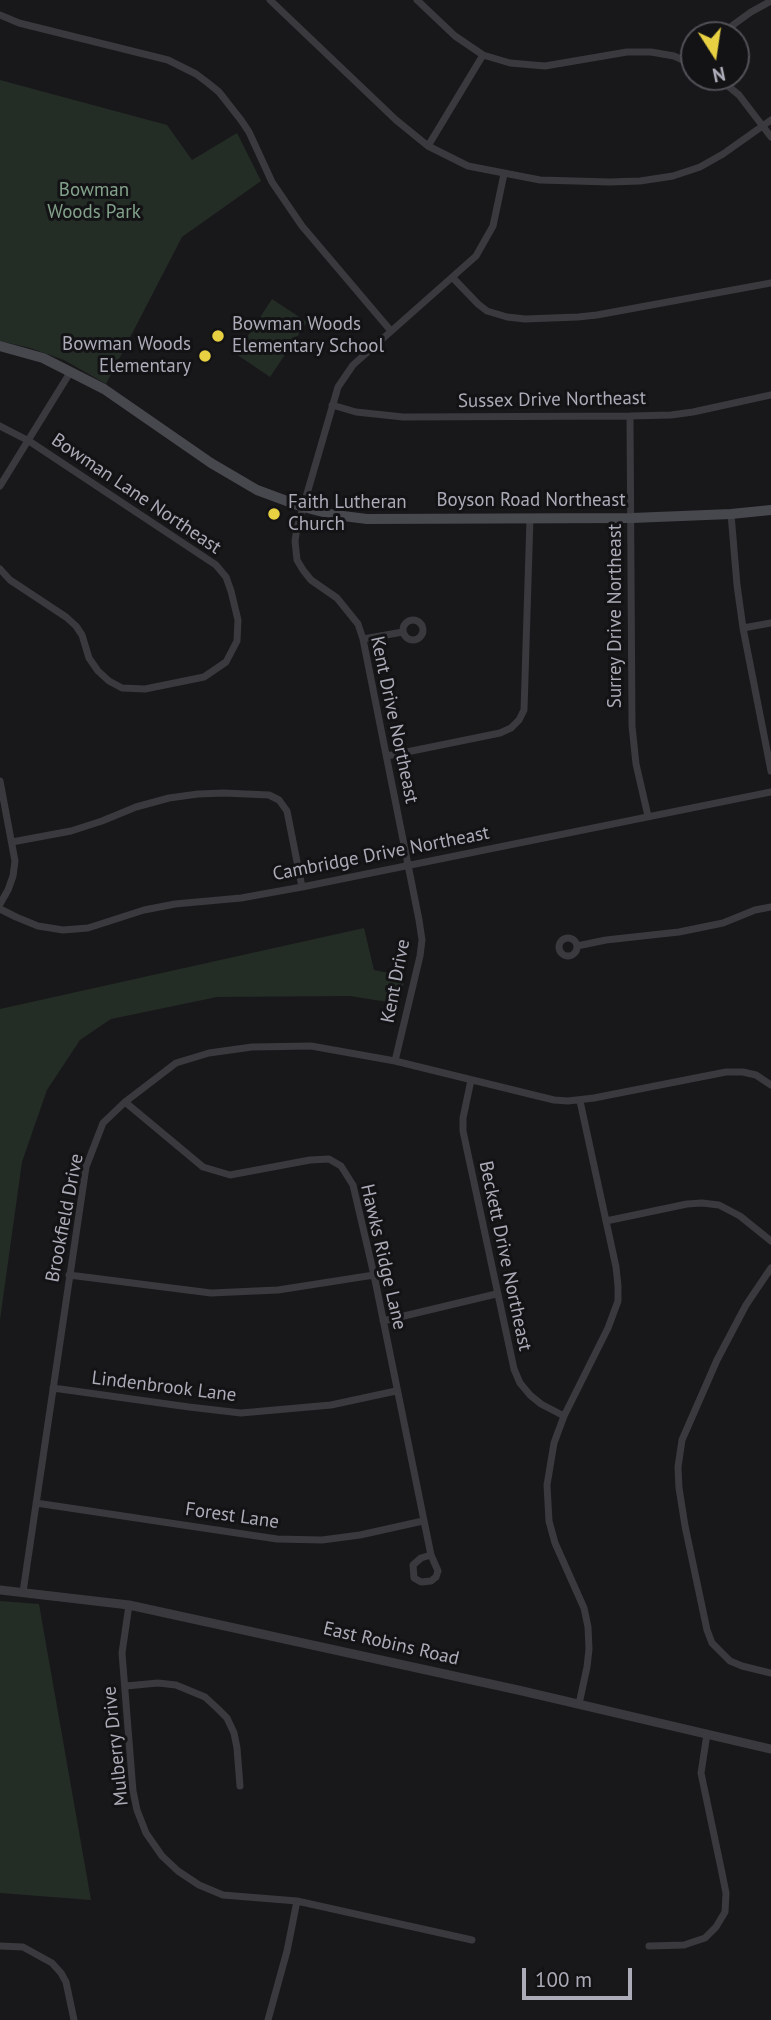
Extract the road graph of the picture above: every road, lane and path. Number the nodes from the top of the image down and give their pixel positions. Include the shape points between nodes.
1 (270, 0) edge
2 (417, 0) edge
3 (771, 1) edge
4 (0, 15) edge
5 (739, 21) edge
6 (483, 55) junction
7 (680, 59) edge
8 (735, 91) edge
9 (771, 120) edge
10 (763, 126) junction
11 (771, 137) edge
12 (428, 146) junction
13 (504, 174) junction
14 (453, 278) junction
15 (771, 283) edge
16 (391, 331) junction
17 (0, 346) edge
18 (71, 371) junction
19 (771, 395) edge
20 (332, 405) junction
21 (630, 416) junction
22 (0, 426) edge
23 (29, 441) junction
24 (0, 486) edge
25 (303, 507) junction
26 (771, 510) edge
27 (731, 514) junction
28 (530, 518) junction
29 (632, 518) junction
30 (0, 569) edge
31 (771, 623) edge
32 (743, 628) junction
33 (402, 632) dead end
34 (363, 639) junction
35 (387, 757) junction
36 (771, 771) edge
37 (0, 781) edge
38 (771, 792) edge
39 (648, 816) junction
40 (12, 842) junction
41 (408, 865) junction
42 (302, 887) junction
43 (0, 906) edge
44 (416, 907) joint
45 (771, 907) edge
46 (577, 946) dead end
47 (395, 1061) junction
48 (471, 1080) junction
49 (771, 1085) edge
50 (580, 1101) junction
51 (125, 1102) junction
52 (606, 1221) junction
53 (771, 1241) edge
54 (771, 1268) edge
55 (69, 1275) junction
56 (374, 1275) junction
57 (496, 1294) junction
58 (383, 1321) junction
59 (52, 1388) junction
60 (396, 1391) junction
61 (564, 1416) junction
62 (36, 1503) junction
63 (423, 1521) junction
64 (430, 1555) dead end
65 (0, 1590) edge
66 (23, 1592) junction
67 (129, 1605) junction
68 (771, 1673) edge
69 (126, 1686) junction
70 (579, 1704) junction
71 (707, 1734) junction
72 (771, 1749) edge
73 (240, 1787) dead end
74 (297, 1901) junction
75 (472, 1940) dead end
76 (0, 1946) edge
77 (649, 1946) dead end
78 (74, 2020) edge
79 (268, 2020) edge

1 - 12 street
2 - 6 street
3 - 5 street
4 - 16 street via 168,60 208,83 249,132 268,175 302,226
6 - 7 street via 526,66 627,52
6 - 12 street
8 - 10 street
9 - 10 street
10 - 11 street
10 - 13 street via 700,167 673,176 609,182
12 - 13 street via 468,166
13 - 14 street, Kent Drive Northeast via 493,226 476,256
14 - 15 street via 487,310 526,318 597,315
14 - 16 street, Kent Drive Northeast
16 - 20 street, Kent Drive Northeast via 353,365
17 - 18 main road, Boyson Road Northeast
18 - 23 street, Bowman Lane Northeast
18 - 25 main road, Boyson Road Northeast via 257,490
19 - 21 street, Sussex Drive Northeast via 693,412
20 - 21 street, Sussex Drive Northeast via 402,417
20 - 25 street, Kent Drive Northeast
21 - 29 street, Surrey Drive Northeast
22 - 23 street
23 - 24 street, Bowman Lane Northeast
23 - 30 street, Bowman Lane Northeast via 216,565 231,592 238,620 237,641 226,662 204,677 145,689 122,688 98,671 76,626
25 - 28 main road, Boyson Road Northeast via 367,519
25 - 34 street, Kent Drive Northeast via 295,541 297,560 311,580 351,614
26 - 27 main road, Boyson Road Northeast
27 - 29 main road, Boyson Road Northeast
27 - 32 street
28 - 29 main road, Boyson Road Northeast
28 - 35 street via 524,710 519,720 500,733
29 - 39 street, Surrey Drive Northeast via 632,726
31 - 32 street
32 - 36 street
33 - 34 street
34 - 35 street, Kent Drive Northeast
35 - 41 street, Kent Drive Northeast
37 - 40 street
38 - 39 street, Cambridge Drive Northeast
39 - 41 street, Cambridge Drive Northeast
40 - 42 street via 71,831 169,798 269,795 287,811
40 - 43 street via 13,876
41 - 42 street, Cambridge Drive Northeast
41 - 44 street, Kent Drive Northeast
42 - 43 street, Cambridge Drive Northeast via 175,904 88,928 63,930 16,918
44 - 47 street, Kent Drive via 420,956
45 - 46 street via 679,932
47 - 48 street, Brookfield Drive
47 - 51 street, Brookfield Drive via 312,1046 209,1053 177,1063
48 - 50 street, Brookfield Drive via 554,1100
48 - 57 street, Beckett Drive Northeast via 463,1131
49 - 50 street, Brookfield Drive via 756,1075 726,1072
50 - 52 street
51 - 55 street, Brookfield Drive via 103,1123 86,1167
51 - 56 street, Hawks Ridge Lane via 203,1167 230,1175 310,1160 328,1159 341,1166 353,1185
52 - 53 street via 687,1204 719,1205
52 - 61 street via 618,1301
54 - 68 street via 717,1360 682,1440 678,1467 685,1526 712,1643 730,1661
55 - 56 street via 211,1293 278,1290
55 - 59 street, Brookfield Drive
56 - 58 street, Hawks Ridge Lane
57 - 58 street
57 - 61 street, Beckett Drive Northeast via 520,1383 541,1404
58 - 60 street, Hawks Ridge Lane
59 - 60 street, Lindenbrook Lane via 241,1413 331,1405
59 - 62 street, Brookfield Drive
60 - 63 street, Hawks Ridge Lane
61 - 70 street via 549,1465 548,1505 555,1543 588,1627 587,1667
62 - 63 street, Forest Lane via 277,1539 347,1537
62 - 66 street, Brookfield Drive
63 - 64 street, Hawks Ridge Lane
65 - 66 street, East Robins Road
66 - 67 street, East Robins Road
67 - 69 street, Mulberry Drive via 122,1653
67 - 70 street, East Robins Road
69 - 73 street via 176,1685 205,1697 227,1718 234,1733
69 - 74 street, Mulberry Drive via 137,1810 162,1856 199,1885 223,1895
70 - 71 street, East Robins Road
71 - 72 street, East Robins Road
71 - 77 street via 701,1773 724,1883 724,1912 705,1938 684,1945
74 - 75 street, Mulberry Drive
74 - 79 street
76 - 78 street via 23,1947 52,1963 66,1982

